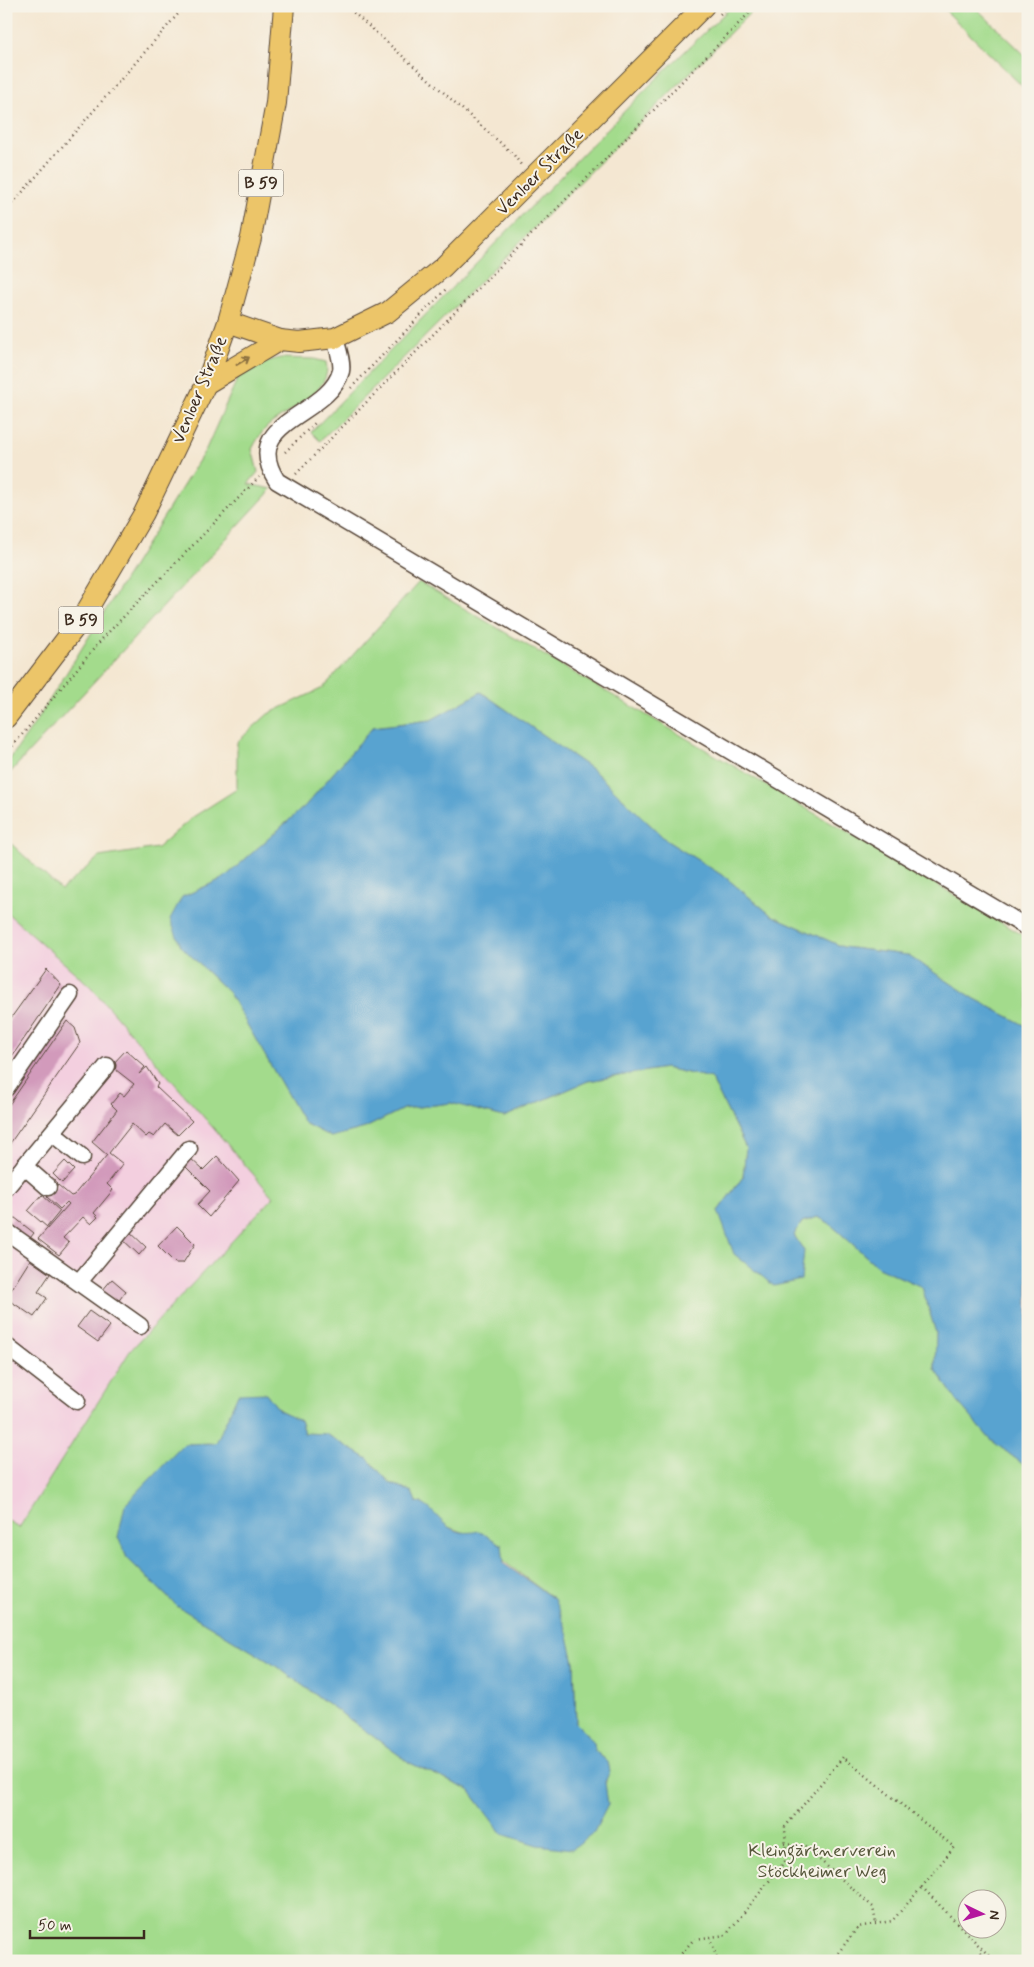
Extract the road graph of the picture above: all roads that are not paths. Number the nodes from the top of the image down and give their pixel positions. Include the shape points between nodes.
1 (284, 6) edge
2 (704, 6) edge
3 (228, 322) junction
4 (335, 338) junction
5 (280, 340) junction
6 (206, 384) junction
7 (6, 718) edge
8 (1028, 928) edge
9 (70, 995) dead end
10 (107, 1066) dead end
11 (6, 1088) edge
12 (52, 1133) junction
13 (189, 1149) dead end
14 (82, 1157) dead end
15 (24, 1166) junction
16 (48, 1187) dead end
17 (6, 1188) edge
18 (6, 1231) edge
19 (79, 1282) junction
20 (140, 1326) dead end
21 (6, 1346) edge
22 (77, 1401) dead end

1 - 3 main road, B 59 via 276,103 251,238
2 - 4 main road, Venloer Straße via 444,267 388,312
3 - 5 main road, Venloer Straße
3 - 6 main road, Venloer Straße / B 59
4 - 5 main road, Venloer Straße via 299,342
4 - 8 lane via 342,369 336,386 272,435 266,452 268,468 277,481
6 -> 5 main road
6 - 7 main road, Venloer Straße / B 59 via 144,513 83,617
9 - 11 lane
10 - 12 lane
12 - 14 lane
12 - 15 lane
13 - 19 lane
15 - 16 lane
15 - 17 lane
18 - 19 lane
19 - 20 lane
21 - 22 lane

